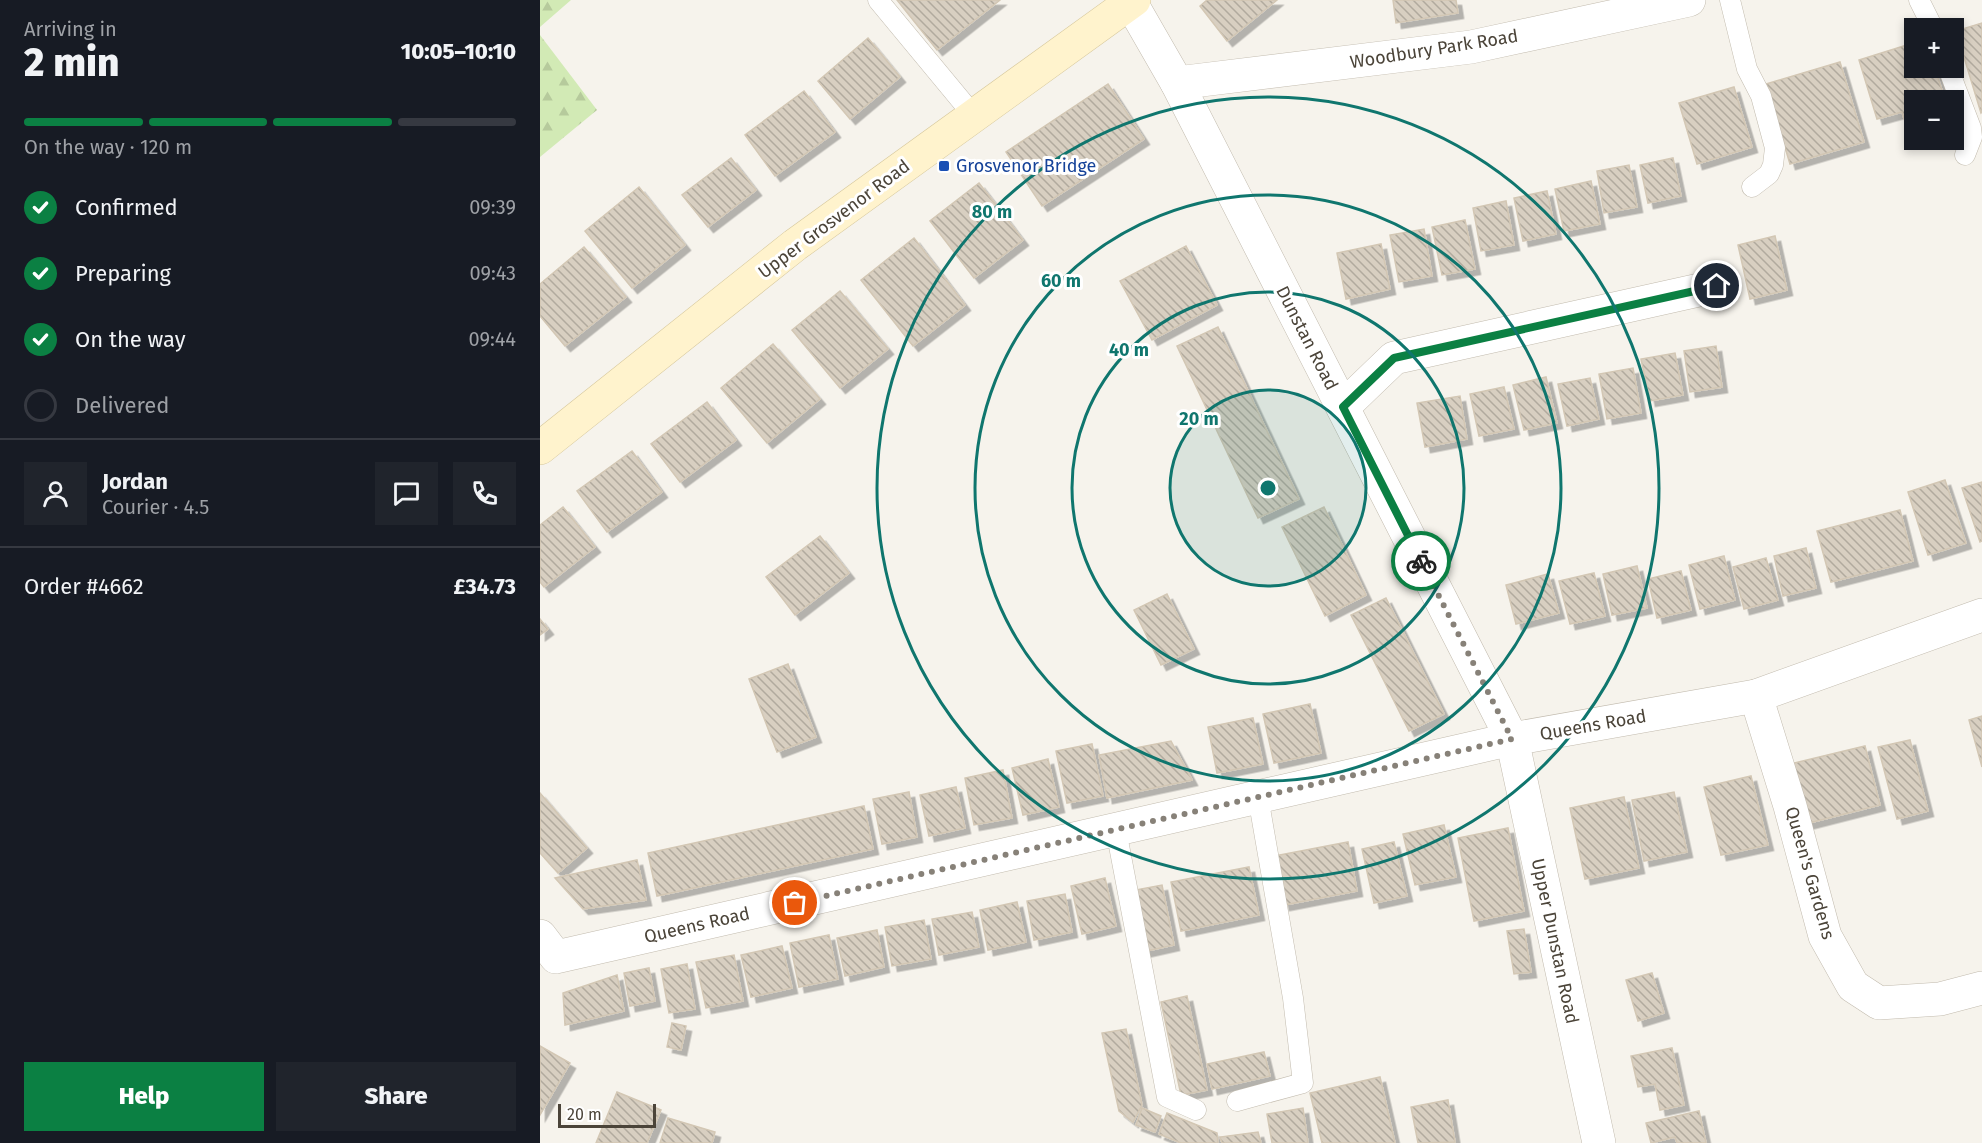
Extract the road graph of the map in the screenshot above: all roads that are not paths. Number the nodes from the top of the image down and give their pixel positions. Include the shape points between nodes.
1 (878, 0) edge
2 (1689, 0) edge
3 (1730, 0) edge
4 (1919, 0) edge
5 (1132, 1) edge
6 (1928, 18) edge
7 (1952, 78) edge
8 (1177, 84) junction
9 (974, 116) junction
10 (1965, 155) dead end
11 (1752, 187) dead end
12 (1717, 286) dead end
13 (1343, 407) junction
14 (540, 448) edge
15 (1982, 615) edge
16 (1756, 696) junction
17 (1512, 739) junction
18 (1258, 797) junction
19 (1116, 830) junction
20 (545, 957) edge
21 (1982, 988) edge
22 (1237, 1101) dead end
23 (1196, 1110) dead end
24 (1599, 1143) edge

1 - 9 lane
2 - 8 street, Woodbury Park Road via 1471,47
3 - 11 lane via 1747,69 1761,96 1775,148 1769,174
4 - 6 lane
5 - 8 street, Dunstan Road
5 - 9 street, Upper Grosvenor Road
7 - 10 lane via 1971,128
8 - 13 street, Dunstan Road
9 - 14 street, Upper Grosvenor Road via 795,245
12 - 13 street via 1394,358
13 - 17 street, Dunstan Road
15 - 16 street, Queens Road
16 - 17 street, Queens Road
16 - 21 street, Queen's Gardens via 1825,936 1853,986 1879,1003 1940,999
17 - 18 street, Queens Road
17 - 24 street, Upper Dunstan Road
18 - 19 street, Queens Road
18 - 22 lane via 1293,998 1303,1083
19 - 20 street, Queens Road
19 - 23 lane via 1167,1096

